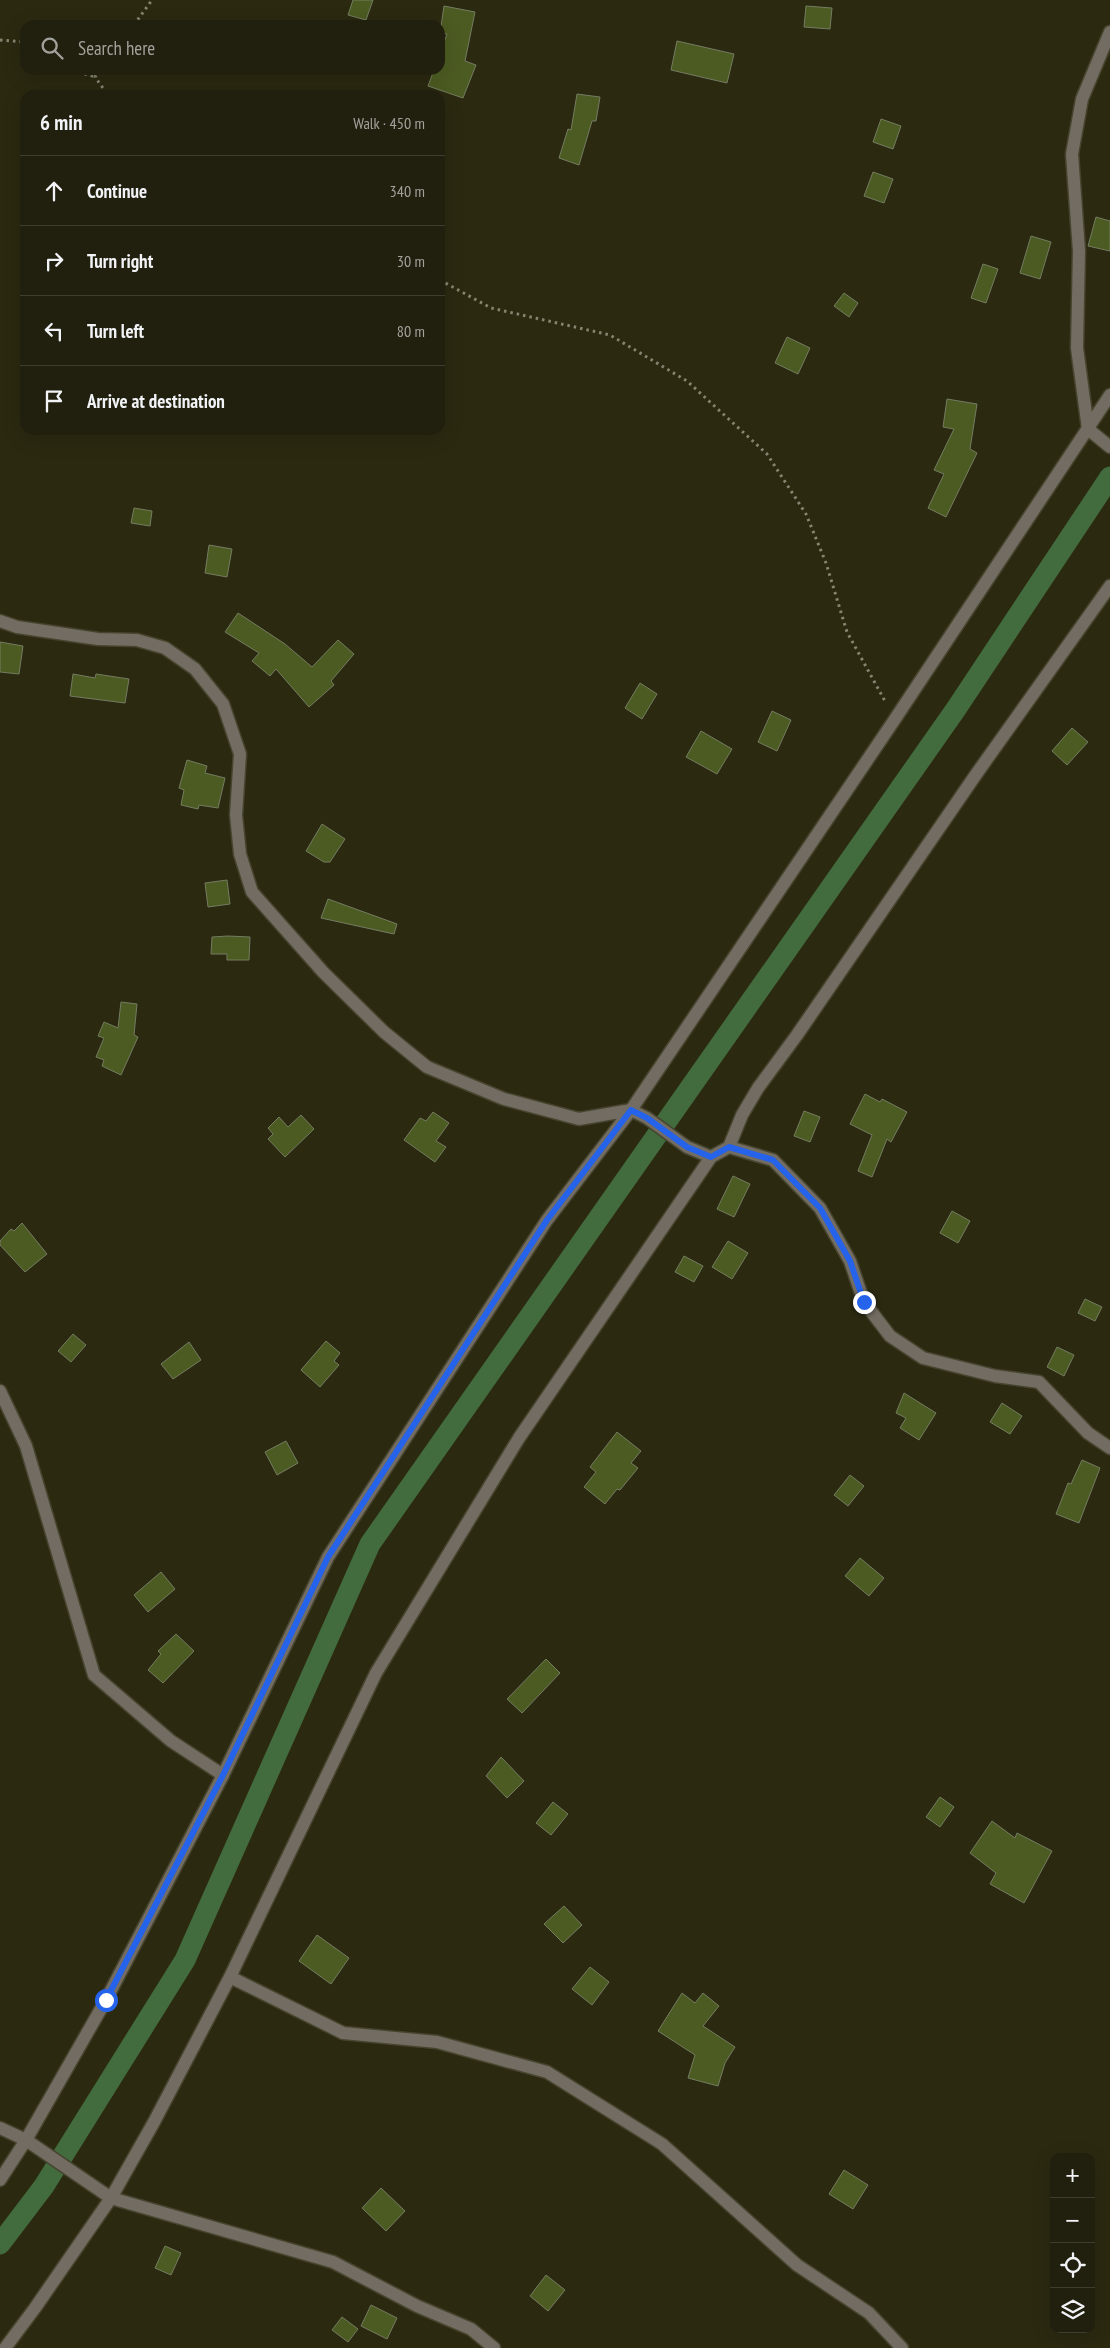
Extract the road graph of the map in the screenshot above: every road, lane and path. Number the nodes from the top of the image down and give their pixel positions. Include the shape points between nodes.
1 (152, 0) edge
2 (138, 20) edge
3 (1110, 32) edge
4 (0, 40) edge
5 (20, 42) edge
6 (91, 75) edge
7 (95, 76) joint
8 (105, 90) edge
9 (445, 283) edge
10 (1110, 395) edge
11 (1088, 429) junction
12 (1108, 446) edge
13 (1110, 586) edge
14 (0, 621) edge
15 (895, 719) junction
16 (631, 1110) junction
17 (729, 1147) junction
18 (711, 1157) junction
19 (0, 1391) edge
20 (1110, 1448) edge
21 (223, 1775) junction
22 (230, 1977) junction
23 (0, 2128) edge
24 (26, 2140) junction
25 (0, 2180) edge
26 (111, 2198) junction
27 (4, 2348) edge
28 (494, 2348) edge
29 (902, 2348) edge

1 - 2 path
3 - 11 street via 1082,99 1072,154 1079,250 1077,348
4 - 5 path
6 - 7 path
7 - 8 path
9 - 15 path via 491,308 610,335 687,381 767,454 806,514 826,563 847,632
10 - 11 street
11 - 12 street
11 - 15 street
13 - 17 street via 758,1088
14 - 16 street via 17,627 98,639 138,640 165,648 195,669 223,704 240,754 236,815 240,854 252,892 323,972 384,1032 427,1067 504,1099 579,1120
15 - 16 street
16 - 18 street via 687,1147
16 - 21 street via 547,1220 328,1557
17 - 18 street
17 - 20 street via 773,1160 820,1208 850,1261 864,1302 890,1336 923,1358 995,1376 1039,1382 1088,1433
18 - 22 street via 519,1438 376,1674
19 - 21 street via 26,1446 94,1675 171,1741
21 - 24 street via 106,2000
22 - 26 street
22 - 29 street via 343,2033 437,2042 547,2072 662,2144 797,2265 869,2314
23 - 24 street
24 - 25 street
24 - 26 street
26 - 27 street
26 - 28 street via 333,2262 417,2306 471,2329

